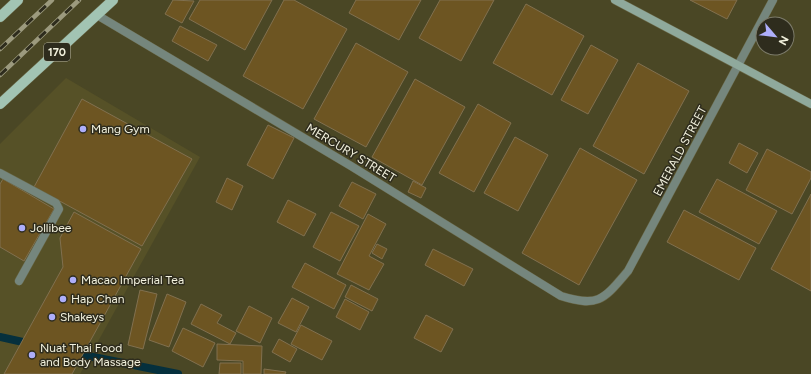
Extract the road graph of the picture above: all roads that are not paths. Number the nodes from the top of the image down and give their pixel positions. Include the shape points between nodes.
1 (18, 0) edge
2 (113, 0) edge
3 (615, 0) edge
4 (773, 0) edge
5 (97, 15) junction
6 (0, 17) edge
7 (739, 66) junction
8 (0, 104) edge
9 (811, 104) edge
10 (0, 173) edge
11 (19, 281) dead end
12 (595, 302) joint

1 - 6 main road
2 - 5 main road, 170
3 - 7 street
4 - 7 street, EMERALD STREET
5 - 8 main road, 170
5 - 12 street, MERCURY STREET via 351,166 561,296 579,302
7 - 9 street
7 - 12 street, EMERALD STREET via 628,271 610,292
10 - 11 street via 59,208

